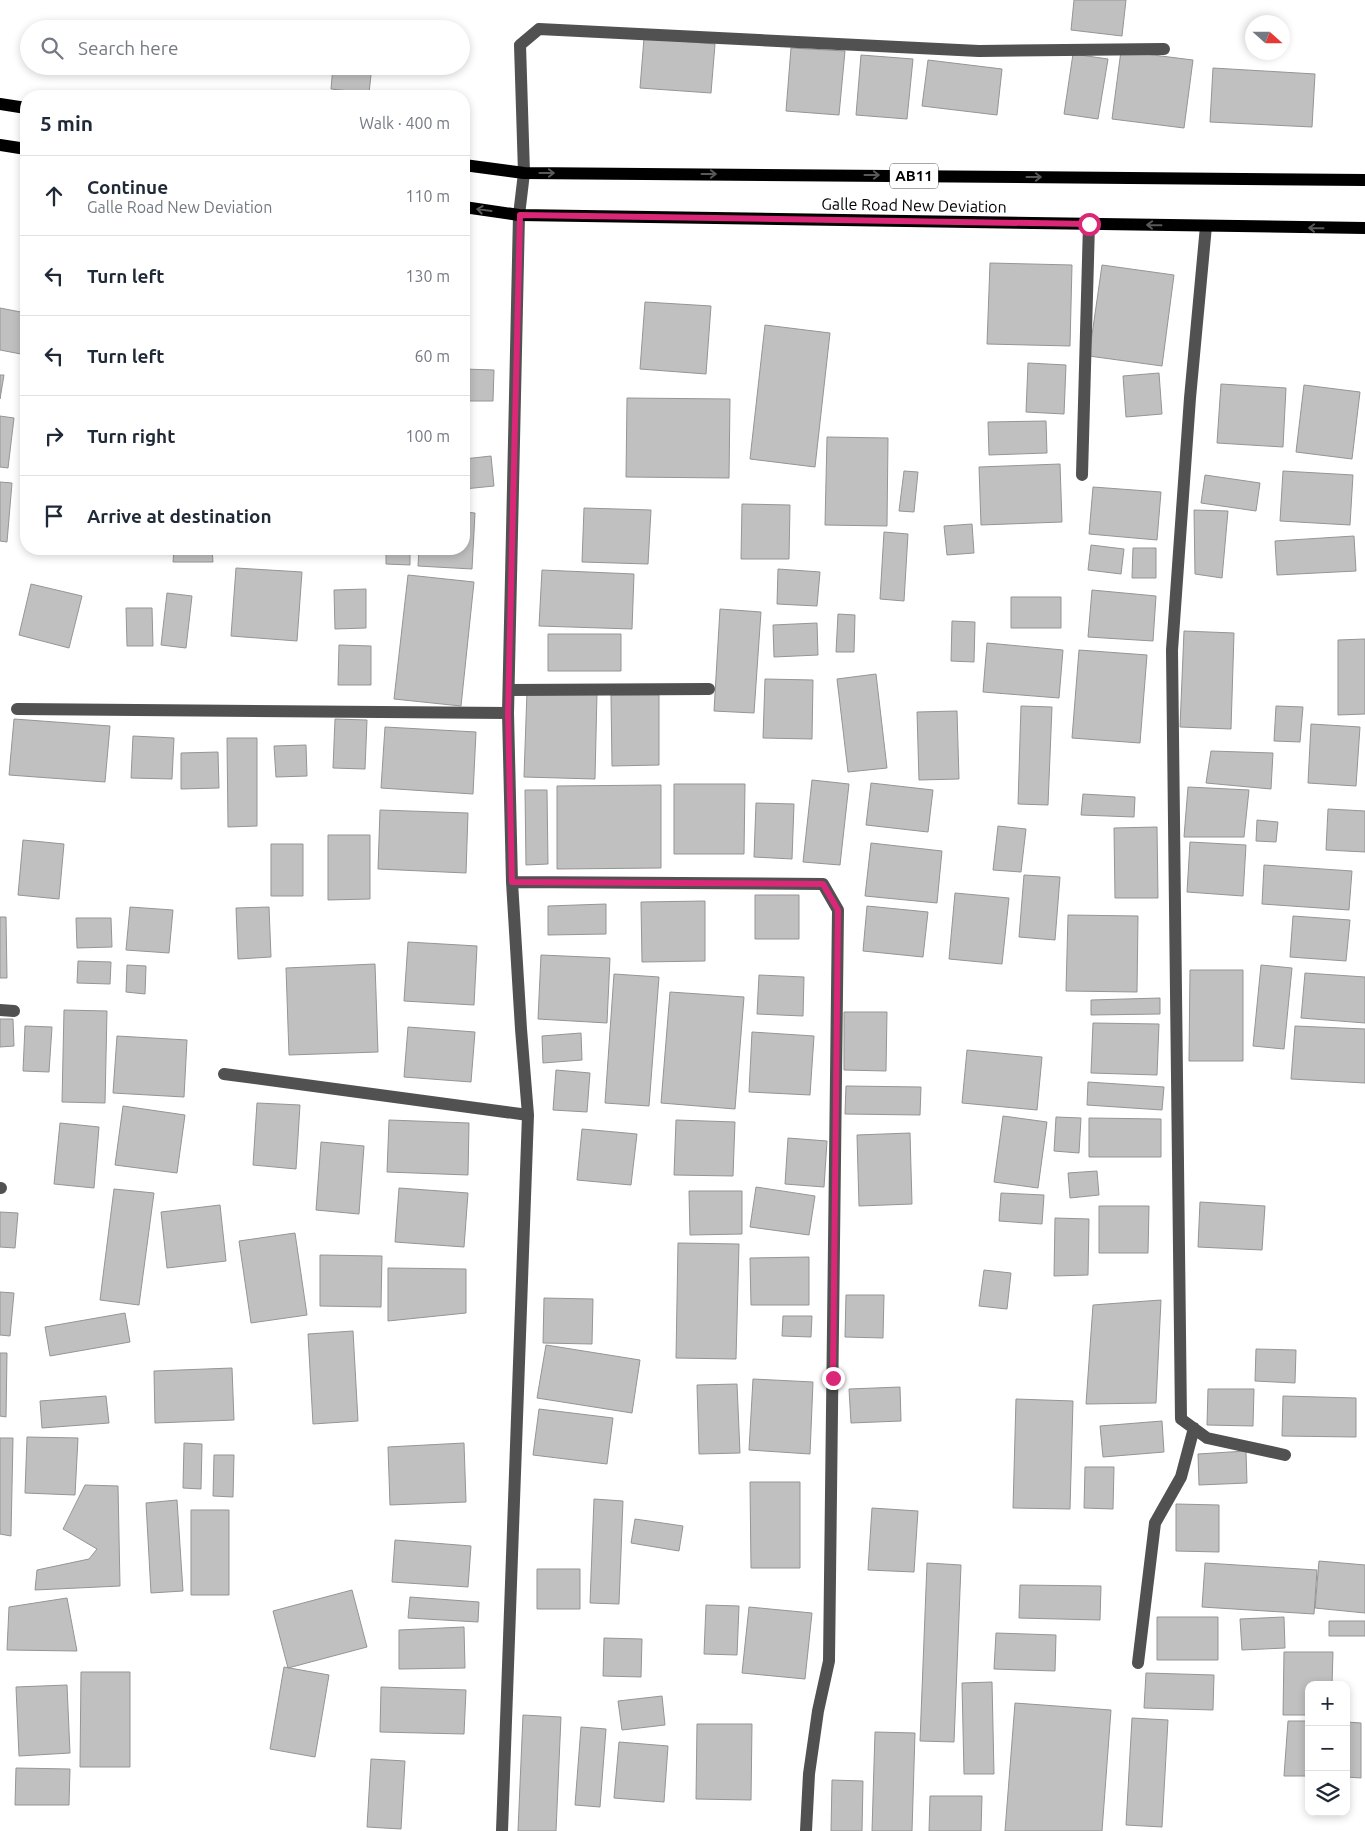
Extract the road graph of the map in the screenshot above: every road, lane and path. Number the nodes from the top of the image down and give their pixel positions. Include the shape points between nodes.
1 (1164, 49) dead end
2 (0, 104) edge
3 (20, 107) edge
4 (0, 145) edge
5 (20, 148) edge
6 (470, 166) edge
7 (524, 172) junction
8 (1365, 180) edge
9 (470, 208) edge
10 (520, 215) junction
11 (1089, 224) junction
12 (1206, 226) junction
13 (1365, 228) edge
14 (1082, 475) dead end
15 (708, 689) dead end
16 (509, 690) junction
17 (17, 709) dead end
18 (508, 713) junction
19 (512, 882) junction
20 (0, 1010) edge
21 (14, 1011) dead end
22 (224, 1074) dead end
23 (528, 1115) junction
24 (1194, 1428) junction
25 (1285, 1455) dead end
26 (1138, 1663) dead end
27 (502, 1831) edge
28 (806, 1831) edge

1 - 7 street via 979,51 539,29 520,45
2 - 3 main road
4 - 5 main road
6 - 7 main road, Galle Road New Deviation / AB11
7 -> 8 main road, Galle Road New Deviation / AB11
7 - 10 street
10 -> 9 main road, Galle Road New Deviation
10 - 11 main road, Galle Road New Deviation
10 - 16 street
12 -> 11 main road, Galle Road New Deviation
11 - 14 street
13 -> 12 main road, Galle Road New Deviation
12 - 24 street via 1172,650 1181,1419
15 - 16 street
16 - 18 street
17 - 18 street
18 - 19 street
19 - 23 street
19 - 28 street via 823,884 838,910 829,1662 809,1774
20 - 21 street
22 - 23 street
23 - 27 street
24 - 25 street via 1207,1438
24 - 26 street via 1181,1477 1155,1523

